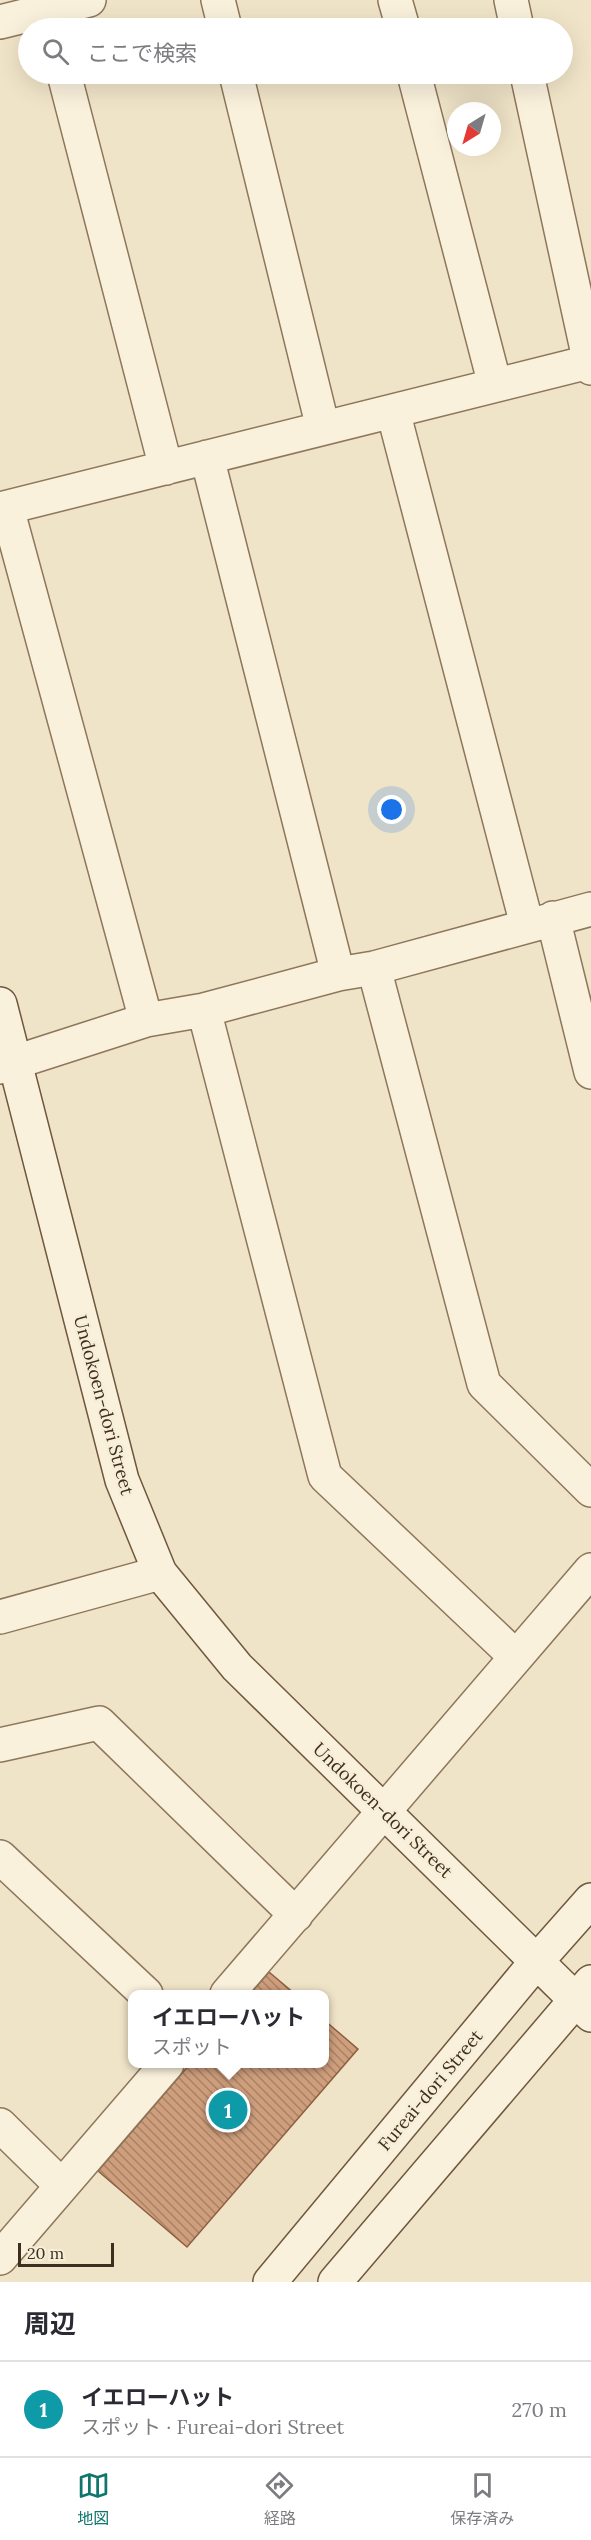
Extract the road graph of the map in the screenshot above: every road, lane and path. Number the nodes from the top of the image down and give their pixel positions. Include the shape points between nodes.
1 (89, 0) edge
2 (218, 0) edge
3 (395, 0) edge
4 (511, 0) edge
5 (52, 18) edge
6 (222, 18) edge
7 (400, 18) edge
8 (516, 18) edge
9 (18, 21) edge
10 (0, 22) edge
11 (67, 84) edge
12 (238, 84) edge
13 (417, 84) edge
14 (529, 84) edge
15 (590, 365) edge
16 (495, 385) junction
17 (393, 411) junction
18 (323, 428) junction
19 (207, 458) junction
20 (166, 468) junction
21 (3, 508) edge
22 (591, 909) edge
23 (540, 922) junction
24 (374, 968) junction
25 (338, 974) junction
26 (0, 1004) edge
27 (204, 1010) junction
28 (146, 1020) junction
29 (8, 1065) edge
30 (591, 1072) edge
31 (591, 1490) edge
32 (591, 1570) edge
33 (160, 1573) junction
34 (0, 1617) edge
35 (516, 1656) junction
36 (0, 1745) edge
37 (385, 1812) junction
38 (0, 1857) edge
39 (591, 1900) edge
40 (296, 1915) junction
41 (537, 1961) junction
42 (141, 1990) edge
43 (231, 1990) edge
44 (586, 1999) edge
45 (164, 2068) edge
46 (0, 2125) edge
47 (62, 2187) junction
48 (0, 2258) edge
49 (270, 2282) edge
50 (335, 2282) edge

1 - 5 street
2 - 6 street
3 - 7 street
4 - 8 street
9 - 10 street
11 - 20 street
12 - 18 street
13 - 16 street
14 - 15 street
15 - 16 street
16 - 17 street
17 - 18 street
17 - 23 street
18 - 19 street
19 - 20 street
19 - 25 street
20 - 21 street
21 - 28 street
22 - 23 street
23 - 24 street
23 - 30 street
24 - 25 street
24 - 31 street via 484,1384
25 - 27 street
26 - 29 street, Undokoen-dori Street
27 - 28 street
27 - 35 street via 325,1476
28 - 29 street
29 - 33 street, Undokoen-dori Street via 122,1480
32 - 35 street
33 - 34 street
33 - 37 street, Undokoen-dori Street via 237,1667
35 - 37 street
36 - 40 street via 99,1723
37 - 40 street
37 - 41 street, Undokoen-dori Street
38 - 42 street
39 - 41 street, Fureai-dori Street
40 - 43 street
41 - 44 street, Undokoen-dori Street
41 - 49 street, Fureai-dori Street
44 - 50 street
45 - 47 street
46 - 47 street
47 - 48 street

